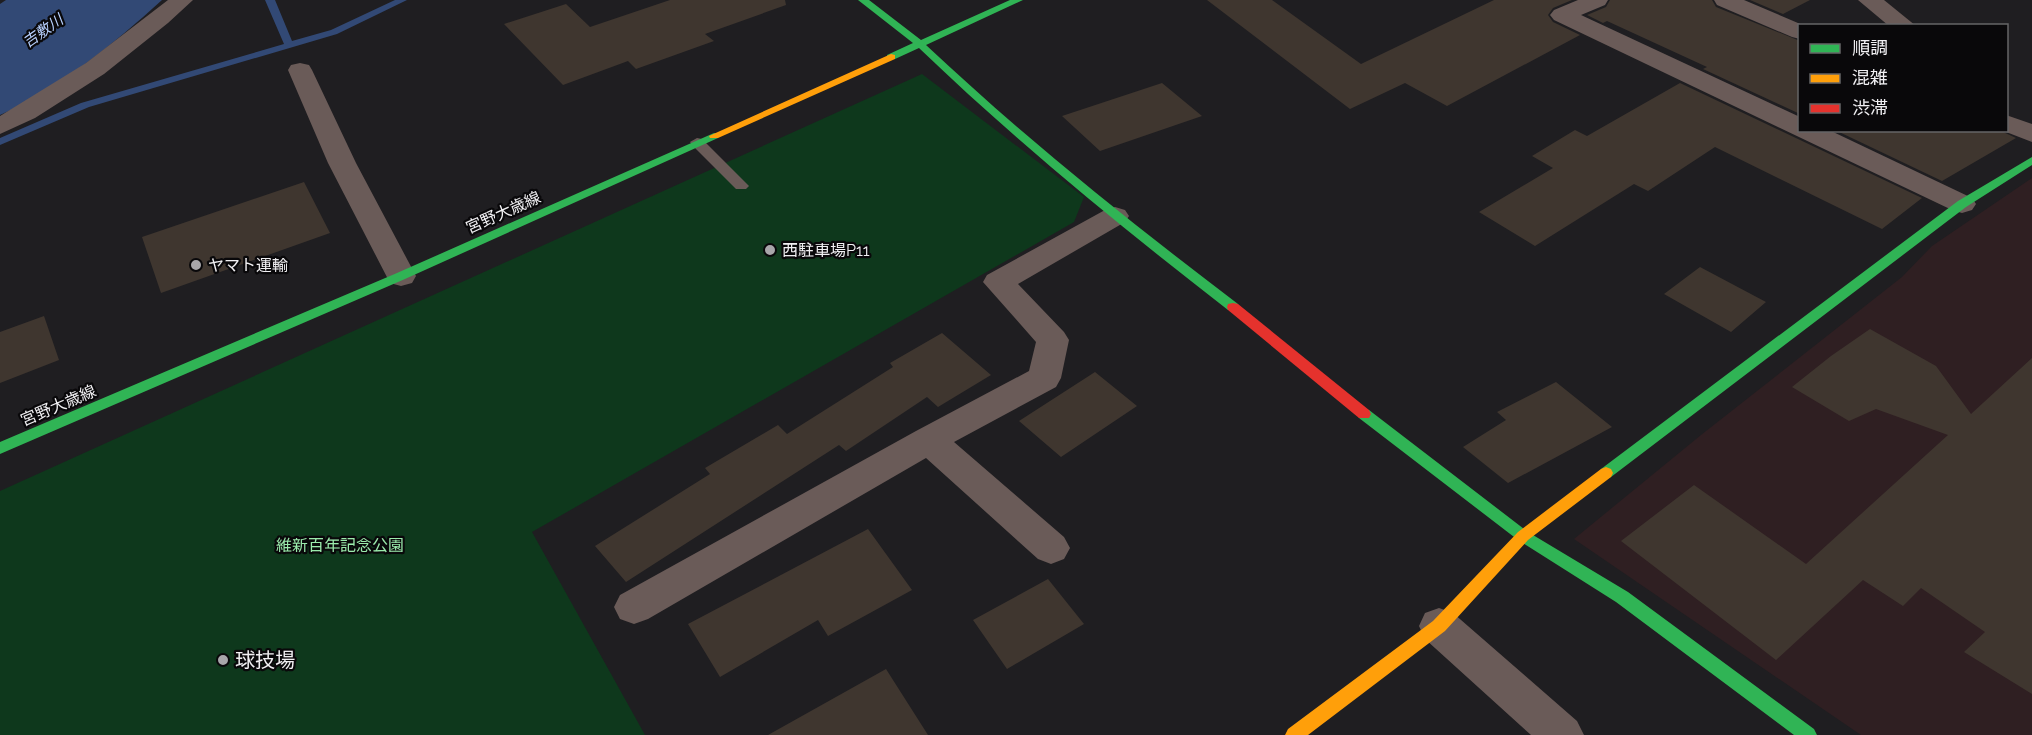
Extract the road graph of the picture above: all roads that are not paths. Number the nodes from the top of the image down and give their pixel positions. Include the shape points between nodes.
1 (182, 0) edge
2 (863, 0) edge
3 (1018, 0) edge
4 (1597, 0) edge
5 (1725, 0) edge
6 (1869, 0) edge
7 (1902, 24) edge
8 (1798, 31) edge
9 (919, 43) junction
10 (300, 70) dead end
11 (2008, 123) edge
12 (0, 126) edge
13 (1798, 126) edge
14 (1811, 132) edge
15 (2032, 134) edge
16 (697, 142) junction
17 (2032, 160) edge
18 (741, 186) dead end
19 (1962, 204) junction
20 (1115, 216) junction
21 (401, 276) junction
22 (928, 440) junction
23 (0, 448) edge
24 (1522, 536) junction
25 (1051, 548) dead end
26 (634, 607) dead end
27 (1439, 626) junction
28 (1294, 735) edge
29 (1562, 735) edge
30 (1808, 735) edge

1 - 12 street via 85,78
2 - 9 street
3 - 9 street, 宮野大歳線
4 - 13 street via 1562,15
5 - 8 street
6 - 7 street
9 - 16 street, 宮野大歳線
9 - 20 street
10 - 21 street via 342,163
11 - 15 street
14 - 19 street
16 - 18 lane
16 - 21 street, 宮野大歳線
17 - 19 street
19 - 24 street
20 - 22 street via 998,282 1053,340 1044,378
20 - 24 street
21 - 23 street, 宮野大歳線
22 - 25 street
22 - 26 street
24 - 27 street
24 - 30 street via 1622,597
27 - 28 street
27 - 29 street

